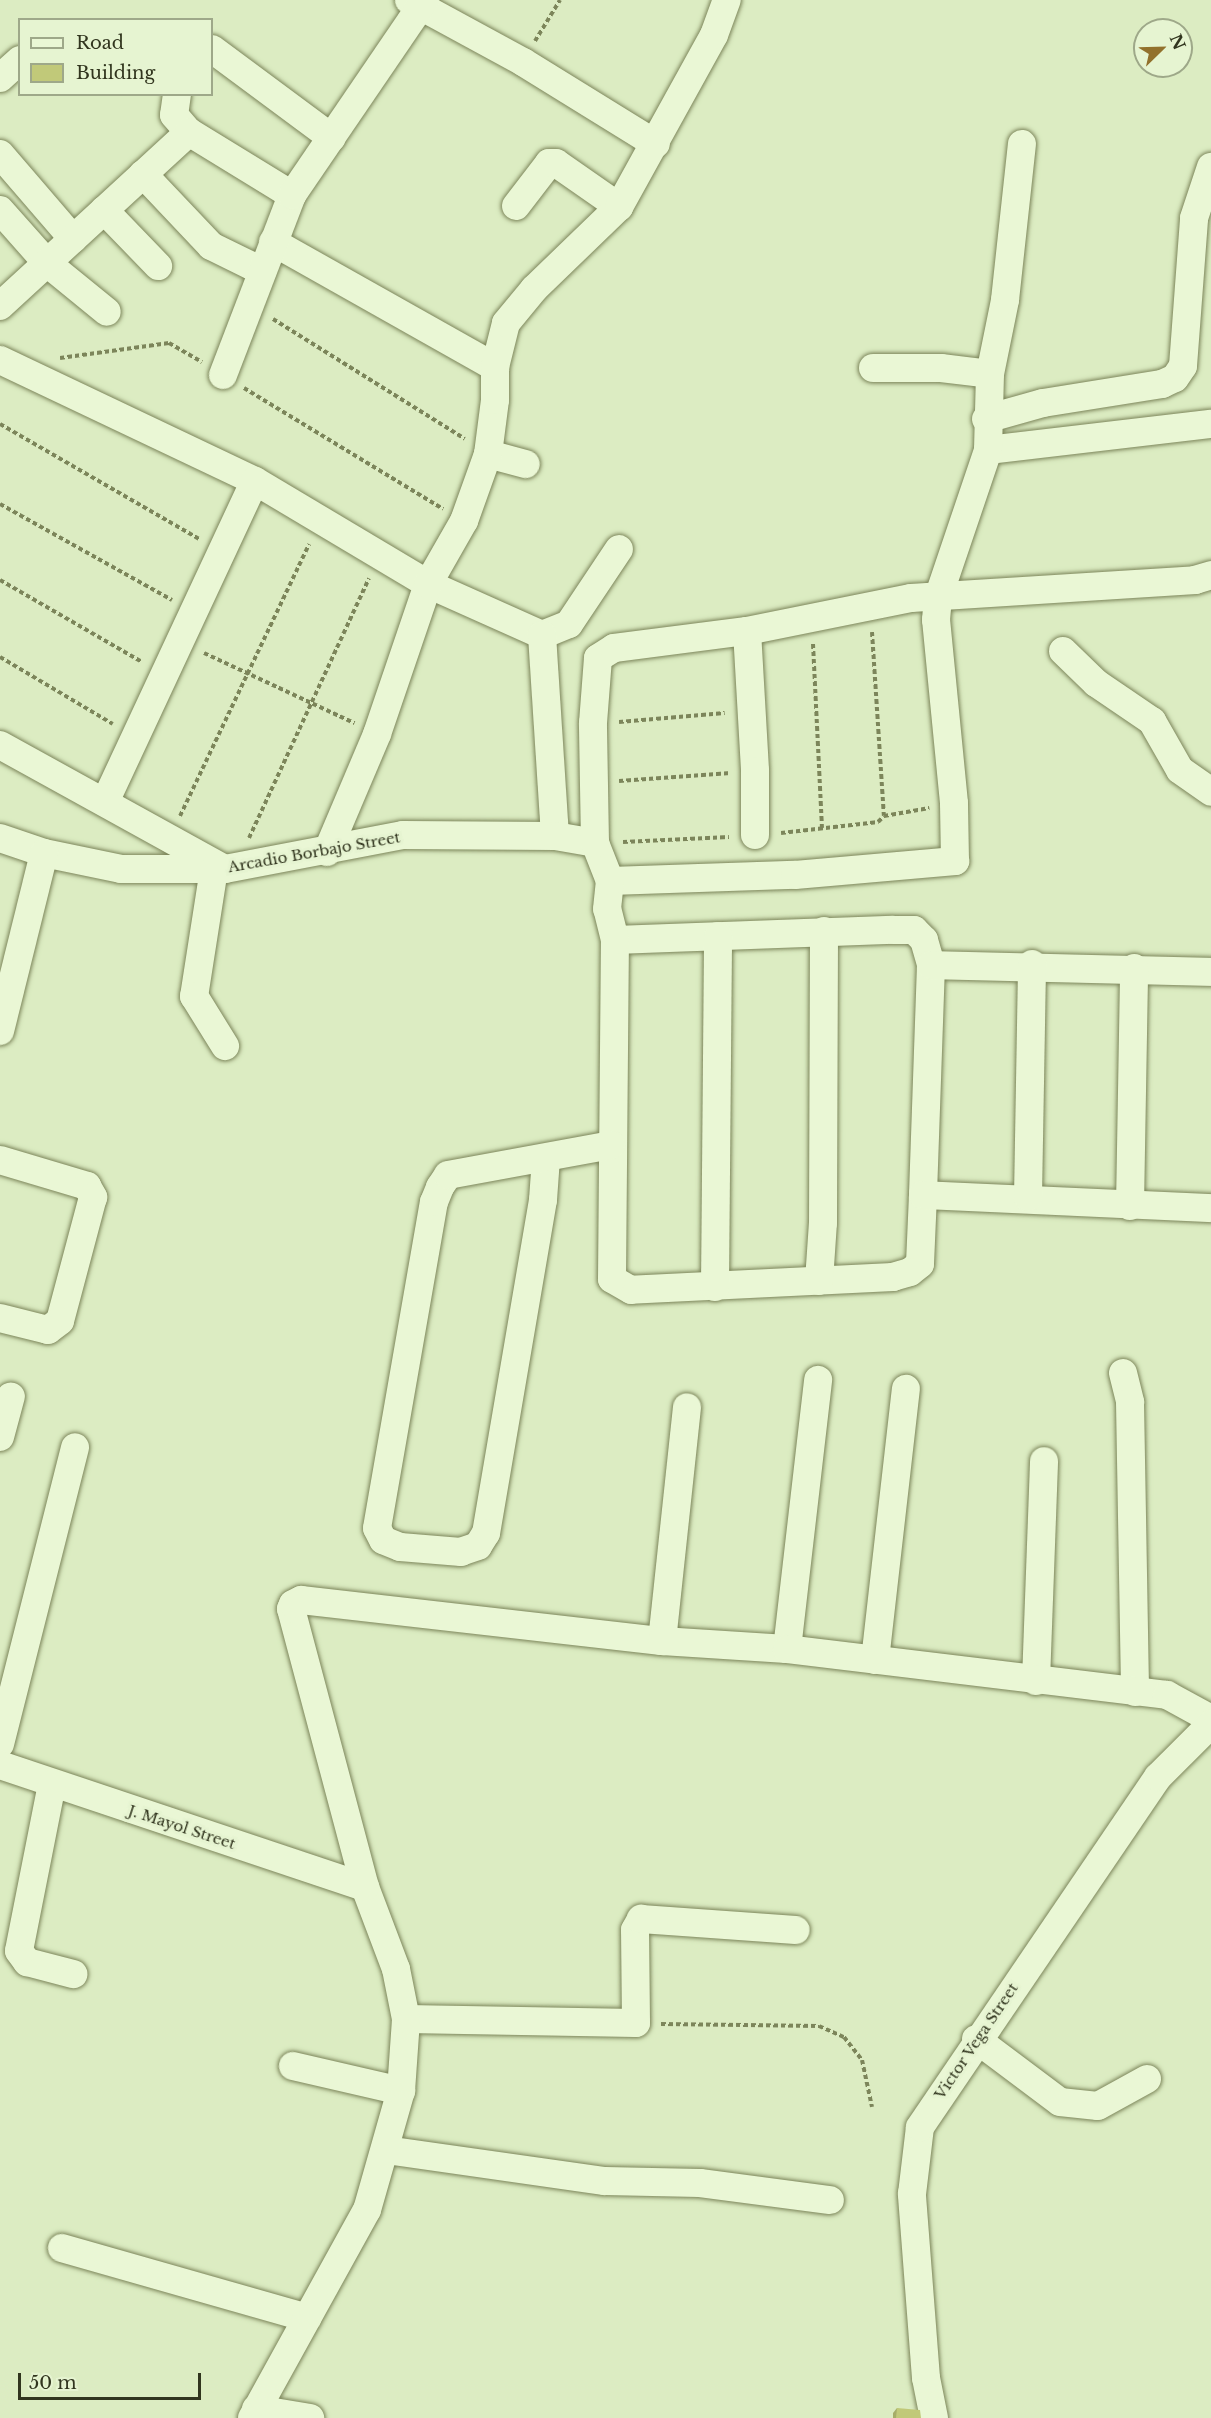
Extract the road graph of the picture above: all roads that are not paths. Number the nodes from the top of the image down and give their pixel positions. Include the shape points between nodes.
1 (726, 0) edge
2 (418, 2) edge
3 (213, 50) edge
4 (18, 62) edge
5 (0, 78) edge
6 (177, 96) edge
7 (189, 132) junction
8 (332, 138) junction
9 (656, 144) junction
10 (1022, 144) dead end
11 (0, 154) edge
12 (1211, 167) edge
13 (143, 174) junction
14 (292, 195) junction
15 (516, 206) dead end
16 (619, 207) junction
17 (0, 210) edge
18 (104, 210) junction
19 (73, 239) junction
20 (273, 242) junction
21 (47, 263) junction
22 (158, 266) dead end
23 (262, 272) junction
24 (0, 305) edge
25 (107, 312) dead end
26 (11, 365) edge
27 (495, 368) junction
28 (873, 368) dead end
29 (990, 374) junction
30 (223, 375) road end
31 (986, 419) junction
32 (1211, 424) edge
33 (988, 450) junction
34 (488, 454) junction
35 (526, 464) dead end
36 (255, 482) junction
37 (619, 549) dead end
38 (1210, 573) edge
39 (428, 584) junction
40 (938, 598) junction
41 (747, 631) junction
42 (542, 635) junction
43 (1063, 651) dead end
44 (0, 746) edge
45 (1211, 792) edge
46 (105, 802) junction
47 (755, 835) dead end
48 (555, 836) junction
49 (0, 838) edge
50 (595, 843) junction
51 (327, 852) junction
52 (44, 853) junction
53 (225, 868) junction
54 (612, 909) junction
55 (824, 931) junction
56 (718, 936) junction
57 (931, 964) junction
58 (1032, 964) junction
59 (1134, 968) junction
60 (1211, 972) edge
61 (0, 1031) edge
62 (225, 1046) dead end
63 (611, 1145) junction
64 (546, 1158) junction
65 (0, 1160) edge
66 (924, 1195) junction
67 (1028, 1197) junction
68 (1130, 1206) junction
69 (1211, 1208) edge
70 (819, 1281) junction
71 (715, 1287) junction
72 (0, 1318) edge
73 (1123, 1373) dead end
74 (819, 1380) dead end
75 (906, 1389) dead end
76 (11, 1396) dead end
77 (687, 1407) dead end
78 (0, 1437) edge
79 (75, 1447) dead end
80 (1044, 1461) dead end
81 (662, 1641) junction
82 (787, 1649) junction
83 (875, 1660) junction
84 (1036, 1681) junction
85 (1135, 1692) junction
86 (1211, 1721) edge
87 (0, 1744) edge
88 (0, 1765) edge
89 (52, 1784) junction
90 (365, 1887) junction
91 (796, 1930) dead end
92 (73, 1974) dead end
93 (406, 2019) junction
94 (976, 2039) junction
95 (293, 2066) dead end
96 (1147, 2079) dead end
97 (401, 2091) junction
98 (386, 2150) junction
99 (830, 2200) dead end
100 (62, 2248) dead end
101 (307, 2319) junction
102 (254, 2414) edge
103 (310, 2418) edge
104 (934, 2418) edge

1 - 9 street via 714,35
2 - 8 street
2 - 9 street
3 - 8 street
4 - 5 street
6 - 7 street via 174,115
7 - 13 street
7 - 14 street
8 - 14 street
9 - 16 street
10 - 29 street via 1005,300
11 - 19 street
12 - 31 street via 1194,218 1183,366 1175,378 1162,384 1044,403
13 - 18 street
13 - 23 street via 211,246
14 - 20 street
15 - 16 street via 549,163 556,163
16 - 27 street via 534,289 506,323
17 - 21 street
18 - 19 street
18 - 22 street
19 - 21 street
20 - 23 street
20 - 27 street
21 - 24 street
21 - 25 street
23 - 30 street
26 - 36 street
27 - 34 street
28 - 29 street via 941,368
29 - 31 street
31 - 33 street
32 - 33 street
33 - 40 street
34 - 35 street
34 - 39 street via 464,521
36 - 39 street
36 - 46 street
37 - 42 street via 569,624
38 - 40 street via 1195,580
39 - 42 street
39 - 51 street via 377,734
40 - 41 street via 910,598
40 - 54 street via 936,620 954,803 955,861 795,875
41 - 47 street via 756,771
41 - 50 street via 605,651 597,664 593,723
42 - 48 street
43 - 45 street via 1096,683 1152,721 1180,770
44 - 46 street
46 - 53 street
48 - 50 street, Arcadio Borbajo Street
48 - 51 street, Arcadio Borbajo Street via 403,835
49 - 52 street, Arcadio Borbajo Street
50 - 54 street
51 - 53 street, Arcadio Borbajo Street
52 - 53 street, Arcadio Borbajo Street via 121,869
52 - 61 street
53 - 62 street via 194,996
54 - 56 street
54 - 63 street
55 - 56 street
55 - 57 street via 914,930 924,940
55 - 70 street via 823,1223
56 - 71 street
57 - 58 street
57 - 66 street
58 - 59 street
58 - 67 street
59 - 60 street
59 - 68 street
63 - 64 street
63 - 71 street via 612,1280 630,1290
64 - 64 street via 543,1200 486,1533 478,1546 461,1552 400,1547 383,1540 377,1528 434,1202 448,1175
65 - 72 street via 87,1186 93,1197 60,1321 48,1330
66 - 67 street
66 - 70 street via 920,1264 910,1272
67 - 68 street
68 - 69 street
70 - 71 street
73 - 85 street via 1130,1402
74 - 82 street
75 - 83 street
76 - 78 street
77 - 81 street
79 - 87 street
80 - 84 street
81 - 82 street
81 - 90 street via 302,1600 293,1604 291,1609
82 - 83 street
83 - 84 street
84 - 85 street
85 - 86 street via 1167,1695
86 - 94 street, Victor Vega Street via 1158,1777
88 - 89 street, J. Mayol Street
89 - 90 street, J. Mayol Street
89 - 92 street via 19,1951 27,1962
90 - 93 street via 396,1969
91 - 93 street via 641,1919 635,1930 636,2023
93 - 97 street
94 - 96 street via 1060,2102 1098,2106
94 - 104 street, Victor Vega Street via 920,2127 912,2194 926,2378
95 - 97 street
97 - 98 street
98 - 99 street via 605,2181 700,2183
98 - 101 street via 367,2210
100 - 101 street
101 - 102 street
102 - 103 street

